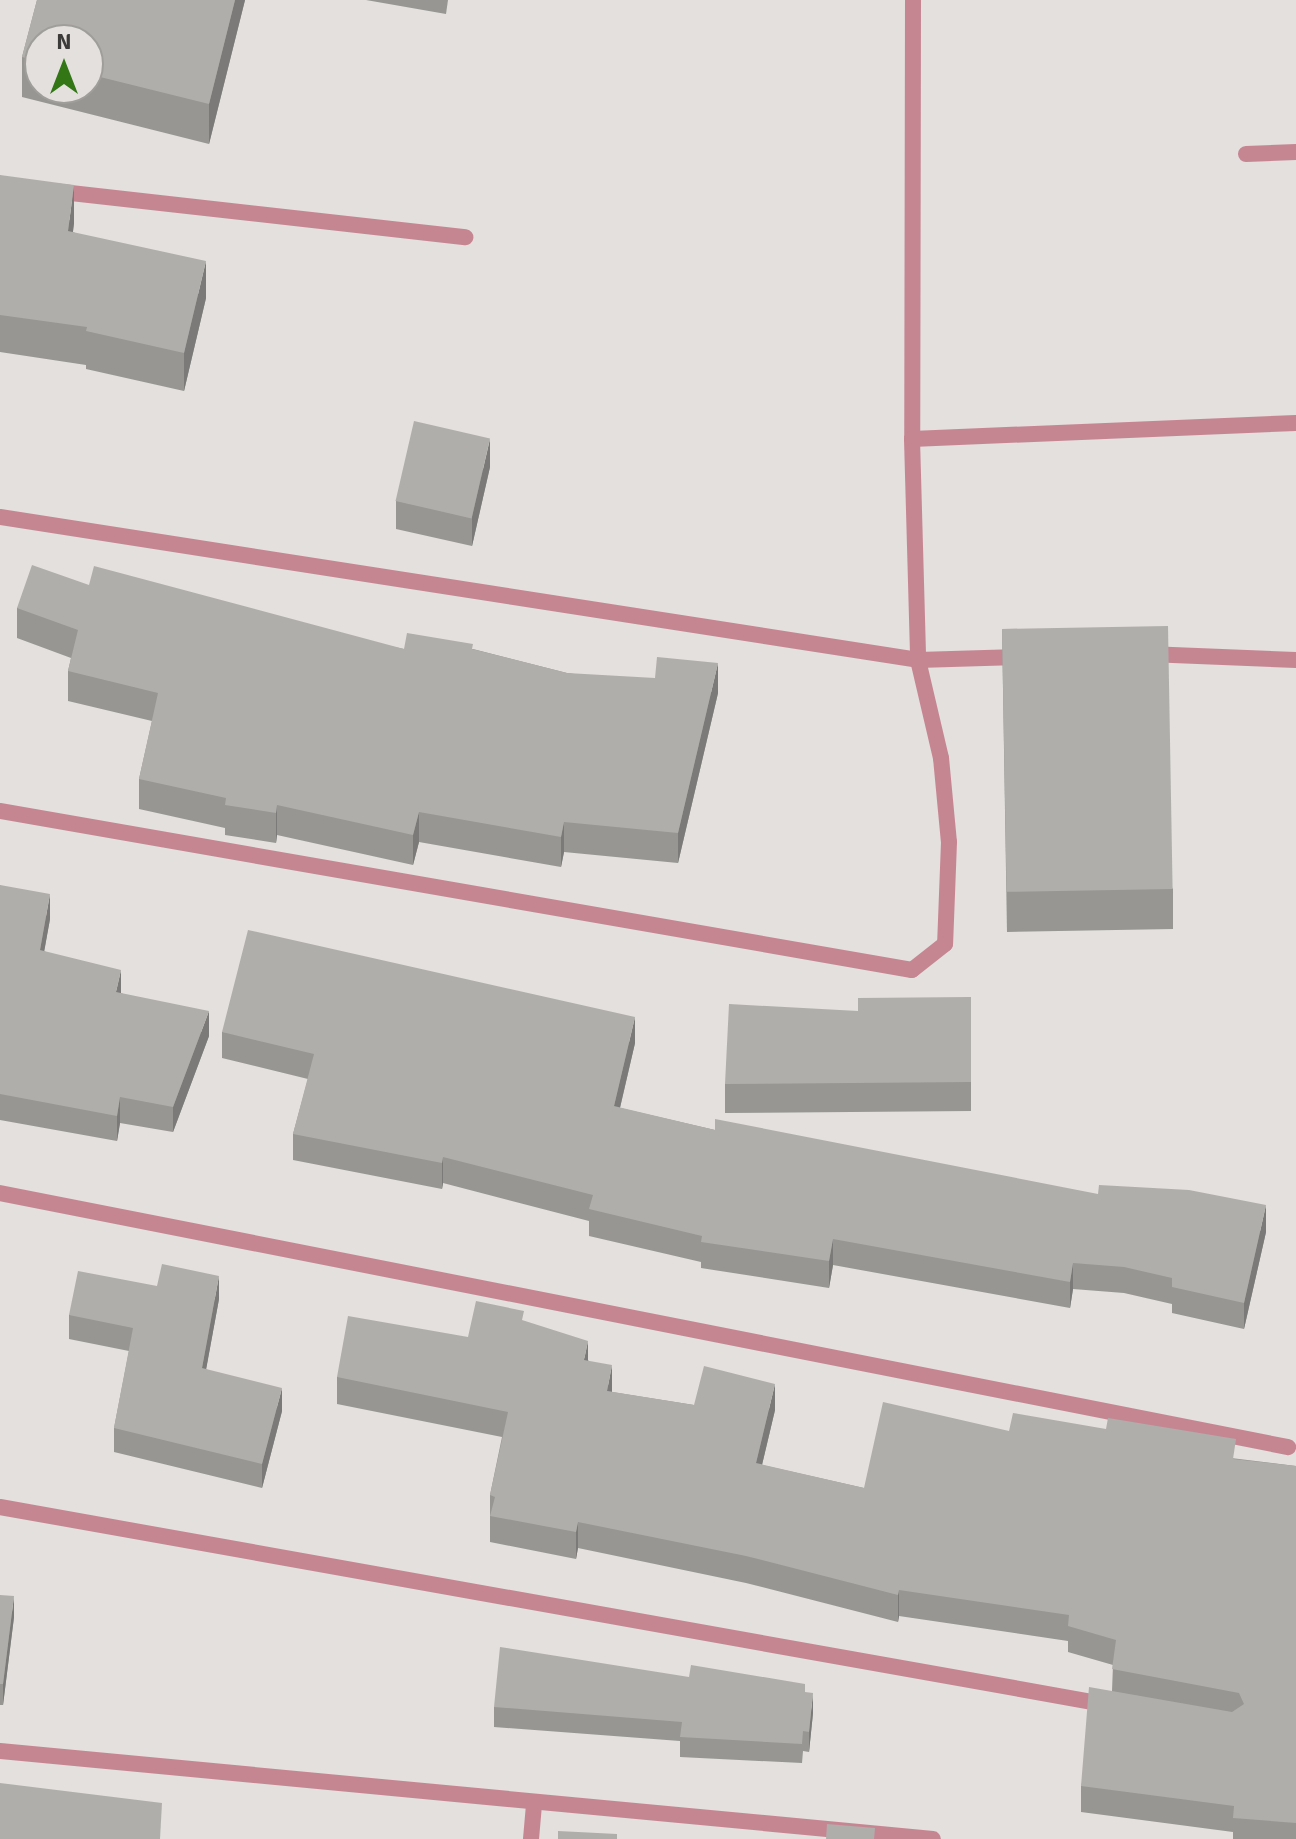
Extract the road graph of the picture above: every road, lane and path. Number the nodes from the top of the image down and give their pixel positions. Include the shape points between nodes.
1 (913, 0) edge
2 (1296, 152) edge
3 (1246, 154) dead end
4 (31, 189) edge
5 (465, 237) dead end
6 (1296, 423) edge
7 (912, 439) junction
8 (0, 517) edge
9 (1133, 655) edge
10 (1041, 657) edge
11 (918, 660) junction
12 (1296, 660) edge
13 (0, 811) edge
14 (0, 1193) edge
15 (1288, 1447) dead end
16 (0, 1507) edge
17 (1124, 1708) edge
18 (0, 1751) edge
19 (534, 1802) junction
20 (531, 1839) edge
21 (933, 1839) edge

1 - 7 street
2 - 3 street
4 - 5 street
6 - 7 street
7 - 11 street
8 - 11 street
9 - 12 street
10 - 11 street
11 - 13 street via 941,758 949,842 945,944 912,970
14 - 15 street
16 - 17 street
18 - 19 street
19 - 20 street
19 - 21 street

